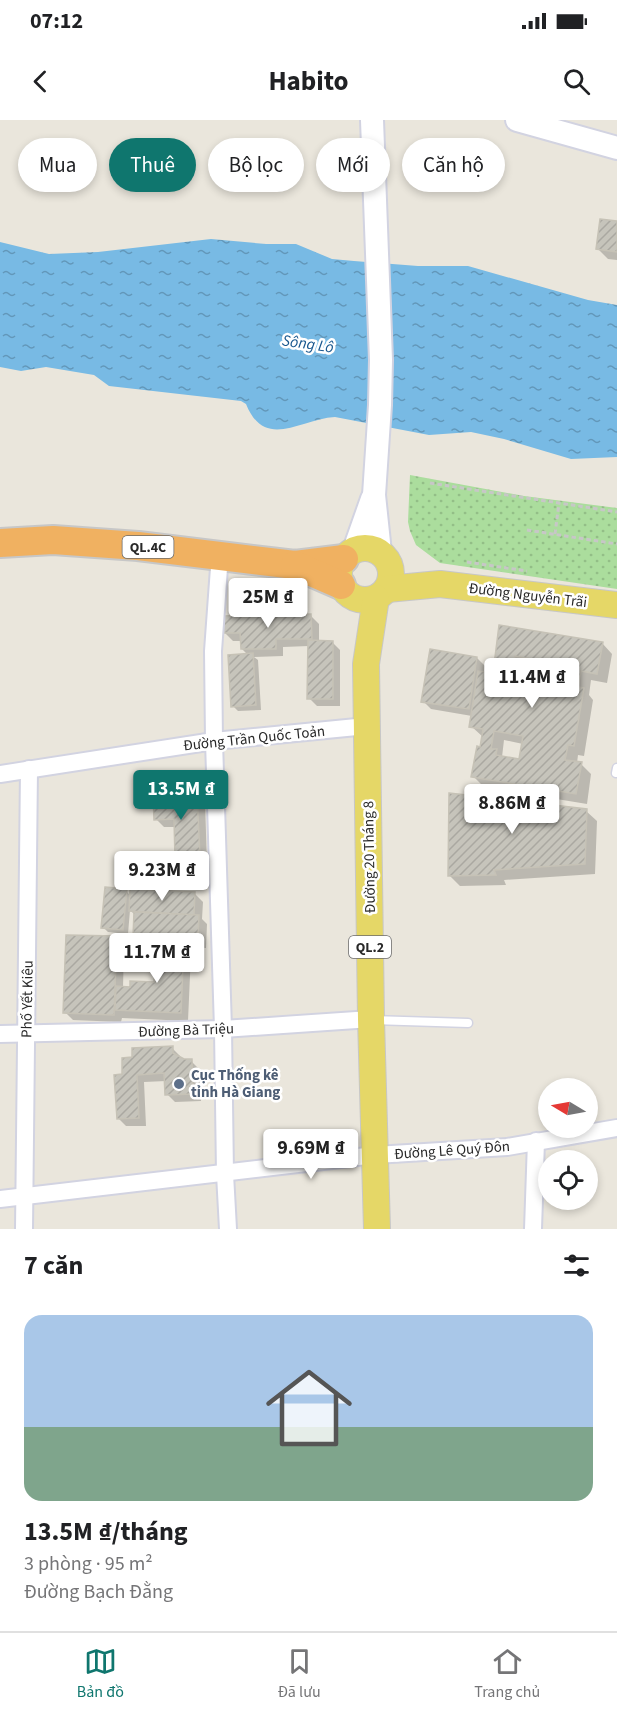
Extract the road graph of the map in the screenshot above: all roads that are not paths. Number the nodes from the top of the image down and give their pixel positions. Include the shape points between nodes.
1 (372, 120) edge
2 (517, 120) edge
3 (617, 148) edge
4 (374, 495) junction
5 (0, 543) edge
6 (220, 554) junction
7 (347, 572) junction
8 (384, 577) junction
9 (617, 605) edge
10 (366, 664) junction
11 (367, 726) junction
12 (214, 741) junction
13 (29, 769) junction
14 (0, 774) edge
15 (371, 1019) junction
16 (468, 1023) dead end
17 (223, 1029) junction
18 (27, 1033) junction
19 (0, 1034) edge
20 (617, 1128) edge
21 (536, 1141) junction
22 (375, 1155) junction
23 (225, 1174) junction
24 (25, 1196) junction
25 (0, 1199) edge
26 (24, 1229) edge
27 (228, 1229) edge
28 (377, 1229) edge
29 (533, 1229) edge

1 - 4 street via 381,360
2 - 3 street
4 - 7 street
4 - 8 street
5 - 6 highway, QL.4C via 53,540
6 - 7 highway, QL.4C
6 - 12 street via 213,651
7 - 8 main road via 363,601
7 - 8 main road via 367,547
7 - 10 main road, Đường 20 Tháng 8 / QL.2
8 - 9 main road, Đường Nguyễn Trãi
8 - 10 main road, Đường 20 Tháng 8 / QL.2
10 - 11 main road, Đường 20 Tháng 8 / QL.2
11 - 12 street, Đường Trần Quốc Toản
11 - 15 main road, Đường 20 Tháng 8 / QL.2
12 - 13 street, Đường Trần Quốc Toản
12 - 17 street
13 - 14 street, Đường Trần Quốc Toản
13 - 18 street, Phố Yết Kiêu
15 - 16 lane
15 - 17 street, Đường Bà Triệu
15 - 22 main road, Đường 20 Tháng 8 / QL.2
17 - 18 street, Đường Bà Triệu
17 - 23 street
18 - 19 street, Đường Bà Triệu
18 - 24 street, Phố Yết Kiêu
20 - 21 street, Đường Lê Quý Đôn
21 - 22 street, Đường Lê Quý Đôn via 507,1147
21 - 29 street
22 - 23 street, Đường Lê Quý Đôn
22 - 28 main road, Đường 20 Tháng 8 / QL.2
23 - 24 street, Đường Lê Quý Đôn
23 - 27 street
24 - 25 street, Đường Lê Quý Đôn
24 - 26 street, Phố Yết Kiêu

